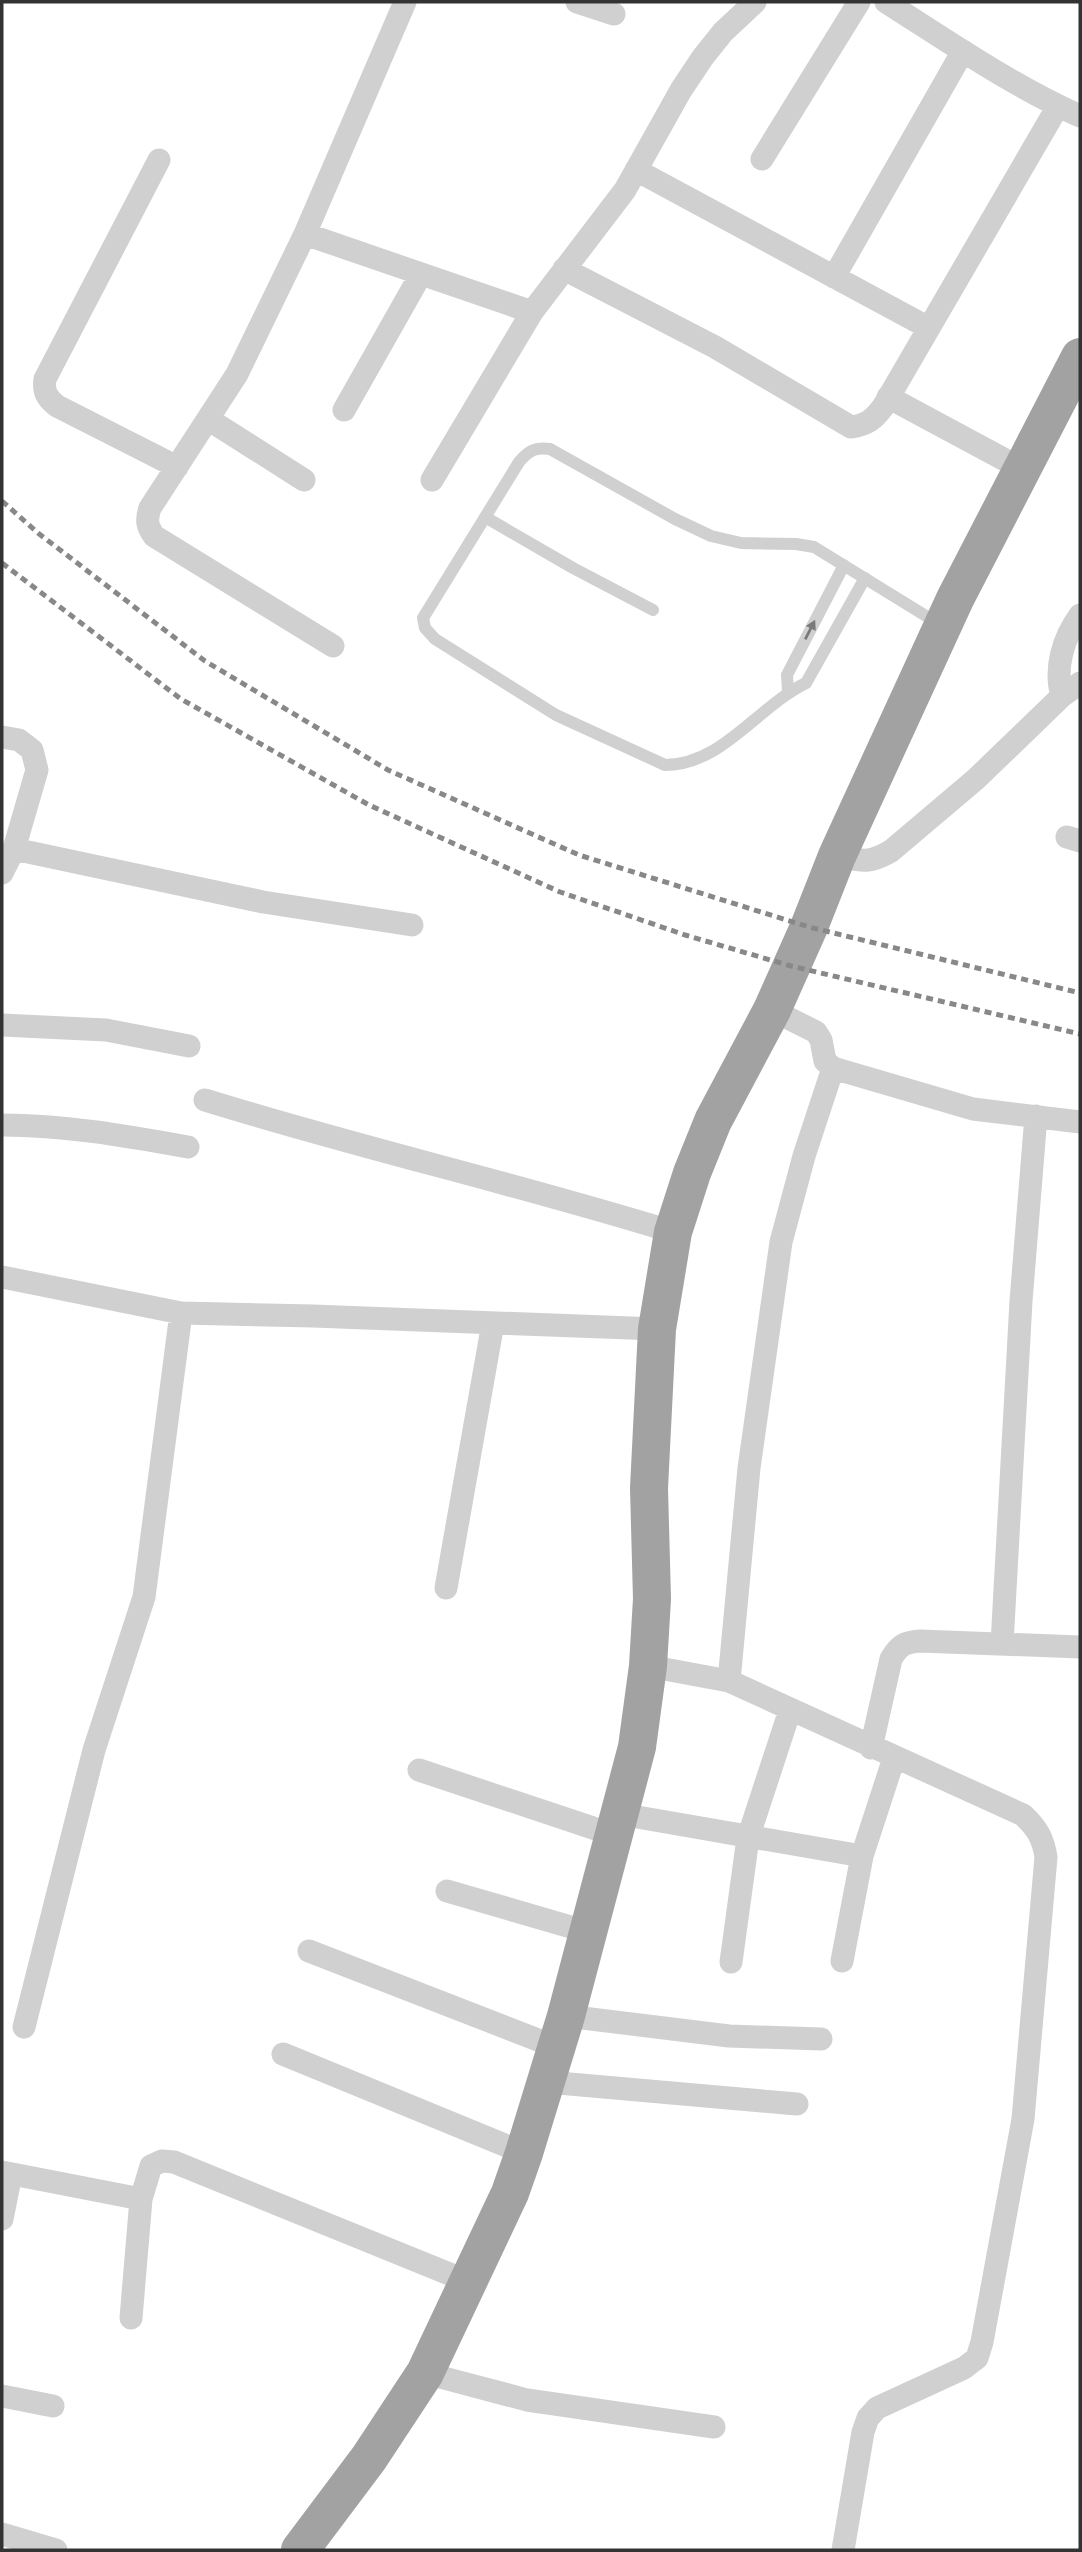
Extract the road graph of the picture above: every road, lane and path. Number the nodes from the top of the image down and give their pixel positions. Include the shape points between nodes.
1 (405, 2) edge
2 (577, 2) edge
3 (859, 2) edge
4 (886, 2) edge
5 (744, 4) edge
6 (614, 14) dead end
7 (963, 51) junction
8 (1058, 106) junction
9 (1080, 116) edge
10 (762, 159) dead end
11 (159, 160) dead end
12 (636, 170) junction
13 (305, 234) junction
14 (564, 269) junction
15 (421, 274) junction
16 (834, 277) junction
17 (532, 312) junction
18 (929, 328) junction
19 (1080, 357) edge
20 (888, 397) junction
21 (344, 410) dead end
22 (208, 419) junction
23 (177, 467) junction
24 (1022, 469) junction
25 (304, 480) dead end
26 (432, 480) dead end
27 (485, 516) junction
28 (844, 565) junction
29 (865, 578) junction
30 (653, 610) dead end
31 (1080, 615) edge
32 (942, 626) junction
33 (333, 646) dead end
34 (1071, 689) edge
35 (788, 692) junction
36 (2, 737) edge
37 (14, 849) junction
38 (837, 856) junction
39 (2, 873) edge
40 (412, 925) dead end
41 (772, 1010) junction
42 (2, 1026) edge
43 (189, 1046) dead end
44 (833, 1068) junction
45 (205, 1100) dead end
46 (1036, 1116) junction
47 (1080, 1122) edge
48 (2, 1125) edge
49 (188, 1147) dead end
50 (673, 1232) junction
51 (2, 1277) edge
52 (181, 1313) junction
53 (493, 1323) junction
54 (657, 1329) junction
55 (446, 1588) dead end
56 (1002, 1644) junction
57 (1080, 1647) edge
58 (648, 1666) junction
59 (729, 1681) junction
60 (790, 1710) junction
61 (871, 1748) junction
62 (894, 1758) junction
63 (419, 1770) dead end
64 (617, 1825) junction
65 (748, 1838) junction
66 (862, 1856) junction
67 (447, 1891) dead end
68 (588, 1932) junction
69 (309, 1951) dead end
70 (842, 1961) dead end
71 (731, 1962) dead end
72 (24, 2027) dead end
73 (821, 2039) dead end
74 (557, 2048) junction
75 (283, 2054) dead end
76 (797, 2104) dead end
77 (524, 2153) junction
78 (6, 2173) edge
79 (141, 2199) junction
80 (2, 2219) edge
81 (469, 2282) junction
82 (131, 2318) dead end
83 (425, 2373) junction
84 (2, 2396) edge
85 (53, 2406) dead end
86 (714, 2427) dead end
87 (16, 2541) edge
88 (56, 2550) edge
89 (300, 2550) edge
90 (843, 2550) edge

1 - 13 street
2 - 6 street
3 - 10 street
4 - 7 street
5 - 12 street via 681,90
7 - 8 street
7 - 16 street
8 - 9 street
8 - 18 street
11 - 23 street via 44,387 57,406
12 - 14 street
12 - 16 street
13 - 15 street
13 - 22 street via 237,374
14 - 17 street
14 - 20 street via 715,347 851,427 874,419
15 - 17 street
15 - 21 street
16 - 18 street
17 - 26 street
18 - 20 street
19 - 24 highway
20 - 24 street
22 - 23 street
22 - 25 street
23 - 33 street via 146,518 154,536
24 - 32 highway
27 - 28 lane via 527,452 539,447 711,536 741,543 814,547
27 - 30 lane
27 - 35 lane via 428,608 425,628 435,639 555,715 665,765 683,765 707,756
28 - 29 lane
35 -> 28 lane via 787,675
29 - 32 lane
29 - 35 lane via 806,683
31 - 34 street via 1058,668 1058,681
32 - 38 highway
34 - 38 street via 976,779 891,850 866,862
36 - 37 street via 19,740 32,750 37,771
37 - 39 street
37 - 40 street via 263,902
38 - 41 highway
41 - 44 street via 816,1032 824,1061
41 - 50 highway via 713,1121
42 - 43 street via 106,1030
44 - 46 street via 973,1109
44 - 59 street via 781,1242 749,1468
45 - 50 street
46 - 47 street
46 - 56 street
48 - 49 street via 97,1131
50 - 54 highway
51 - 52 street
52 - 53 street
52 - 72 street via 144,1597 94,1750
53 - 54 street
53 - 55 street
54 - 58 highway via 649,1488 652,1599
56 - 57 street
56 - 61 street via 920,1641 897,1648
58 - 59 street
58 - 64 highway via 637,1747
59 - 60 street
60 - 61 street
60 - 65 street
61 - 62 street
62 - 66 street
62 - 90 street via 1024,1815 1043,1840 1046,1857 1023,2119 982,2343 977,2358 964,2368 889,2401 868,2418
63 - 64 street
64 - 65 street
64 - 68 highway
65 - 66 street
65 - 71 street
66 - 70 street
67 - 68 street
68 - 74 highway
69 - 74 street
73 - 74 street via 729,2036
74 - 76 street
74 - 77 highway
75 - 77 street
77 - 81 highway
78 - 79 street
78 - 80 street
79 - 81 street via 151,2166 174,2162
79 - 82 street
81 - 83 highway
83 - 86 street via 527,2400
83 - 89 highway
84 - 85 street
87 - 88 street

